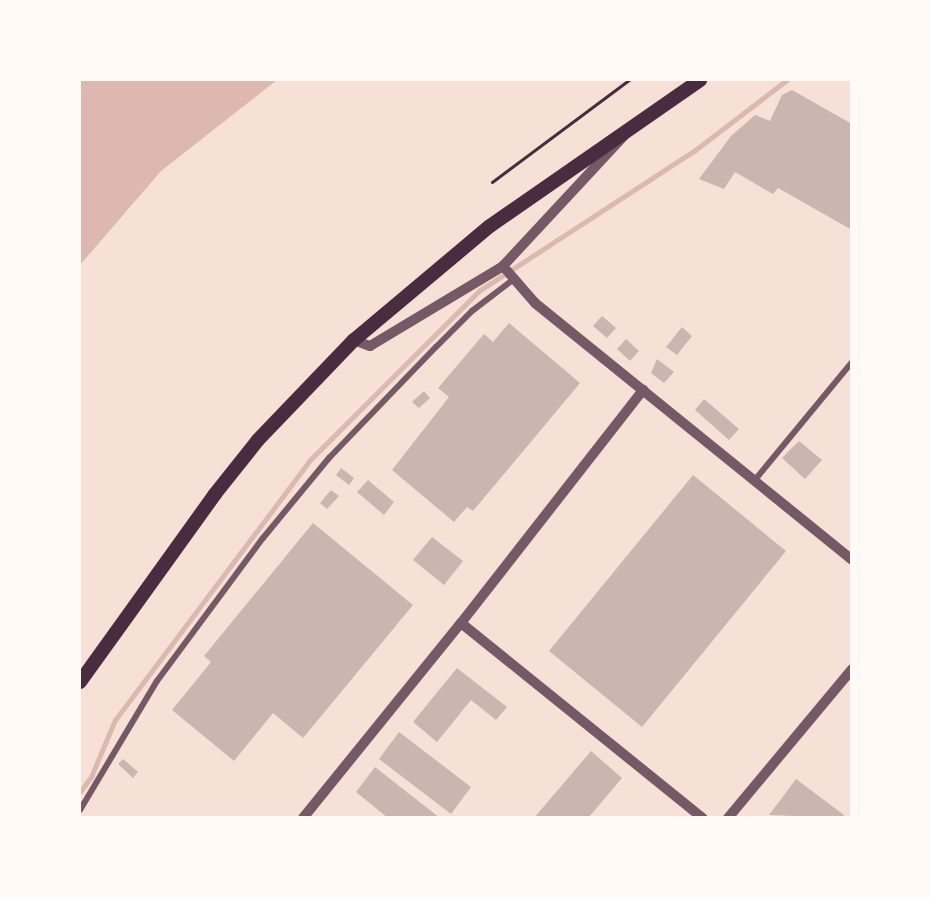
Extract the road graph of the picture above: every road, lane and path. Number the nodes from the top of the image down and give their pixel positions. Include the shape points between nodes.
1 (629, 80) edge
2 (700, 80) edge
3 (634, 124) junction
4 (492, 182) dead end
5 (502, 266) junction
6 (514, 279) junction
7 (354, 340) junction
8 (852, 362) edge
9 (643, 390) junction
10 (754, 481) junction
11 (852, 560) edge
12 (461, 623) junction
13 (852, 669) edge
14 (80, 682) edge
15 (80, 810) edge
16 (303, 818) edge
17 (703, 818) edge
18 (728, 818) edge

1 - 4 path
2 - 3 main road
3 - 5 street
3 - 7 main road via 490,226
5 - 6 street
5 - 7 street via 370,346
6 - 9 street via 535,303
6 - 15 street via 472,311 436,347 329,458 263,538 157,681
7 - 14 main road via 244,458
8 - 10 street
9 - 10 street
9 - 12 street
10 - 11 street
12 - 16 street
12 - 17 street
13 - 18 street

